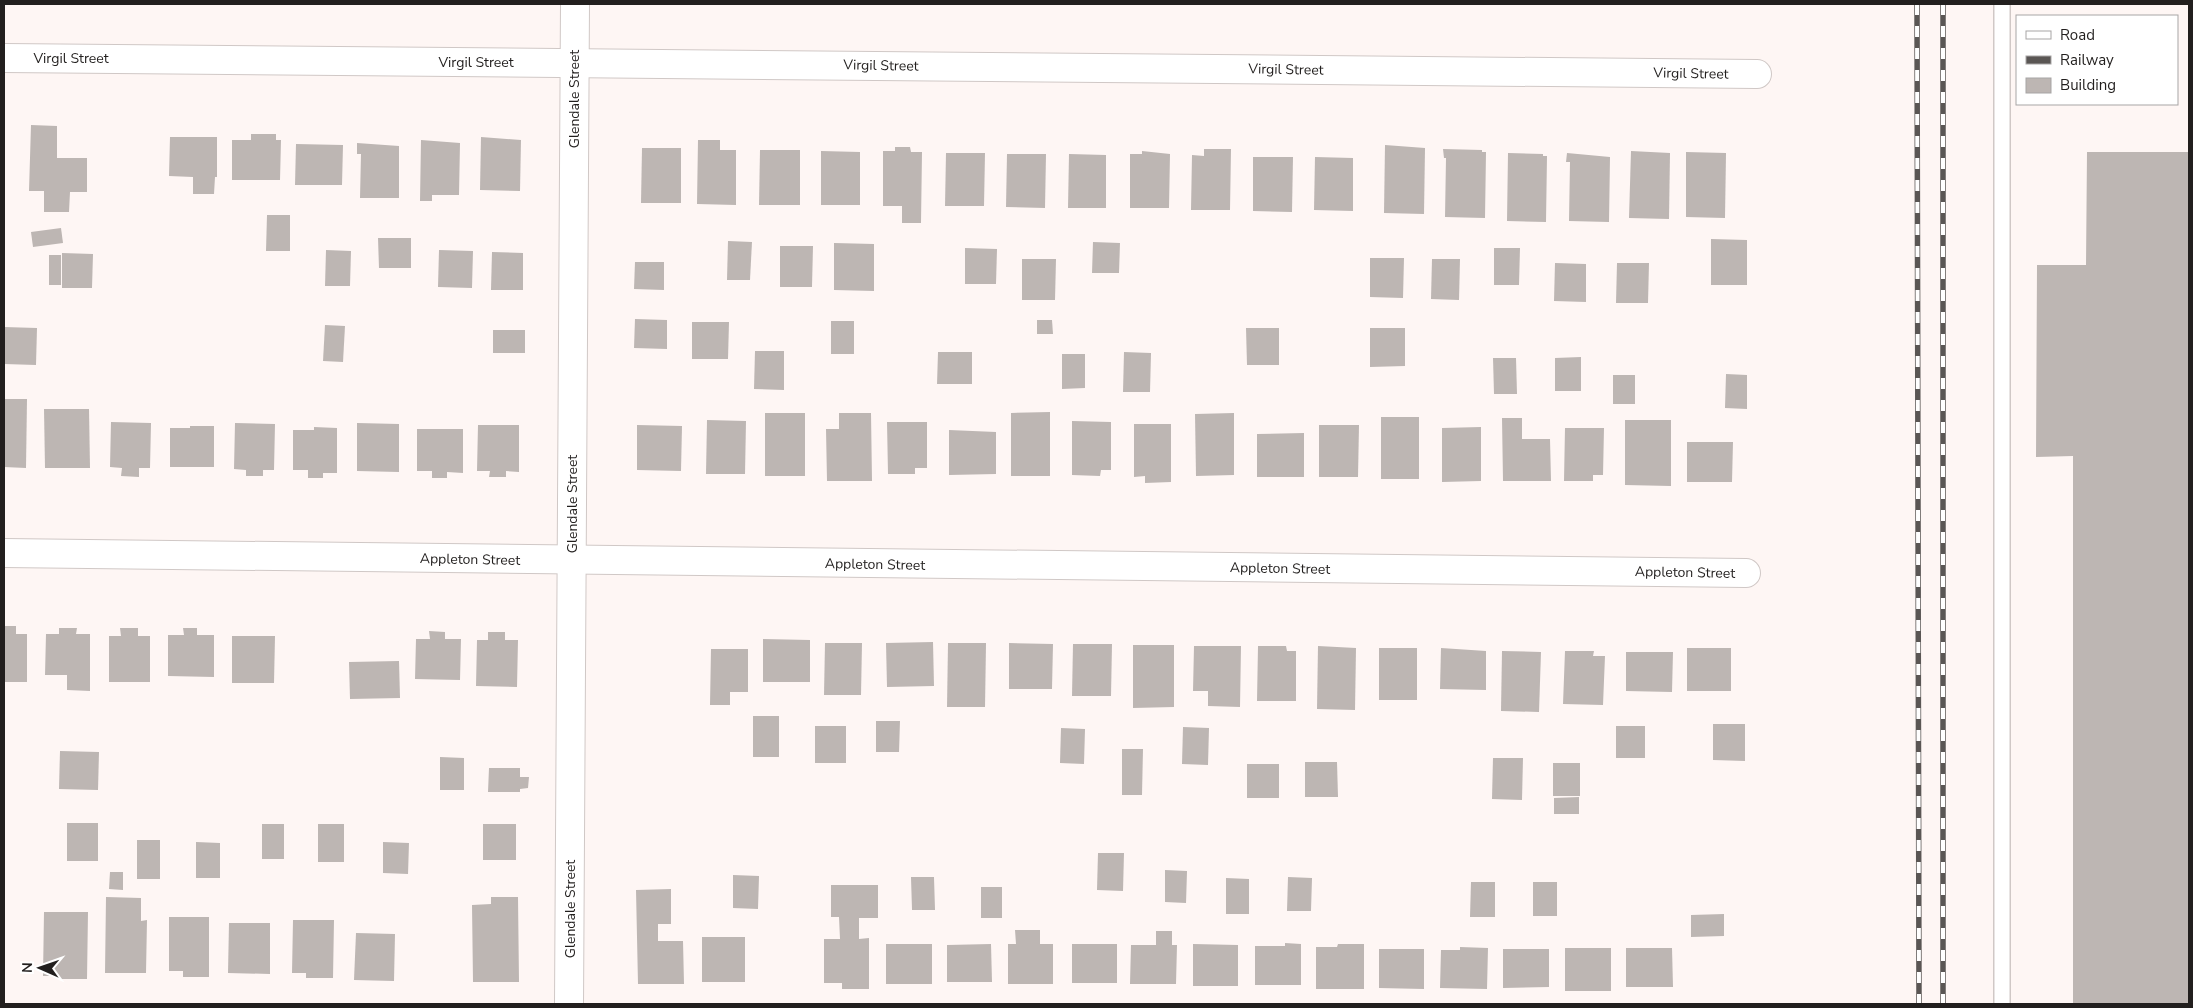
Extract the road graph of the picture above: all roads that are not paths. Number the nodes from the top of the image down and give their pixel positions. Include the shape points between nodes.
1 (575, 4) edge
2 (2002, 4) edge
3 (4, 58) edge
4 (574, 62) junction
5 (1757, 74) dead end
6 (4, 553) edge
7 (572, 561) junction
8 (1746, 573) dead end
9 (570, 1004) edge
10 (2002, 1004) edge

1 - 4 street, Glendale Street
2 - 10 lane
3 - 4 street, Virgil Street
4 - 5 street, Virgil Street
4 - 7 street, Glendale Street
6 - 7 street, Appleton Street
7 - 8 street, Appleton Street
7 - 9 street, Glendale Street

